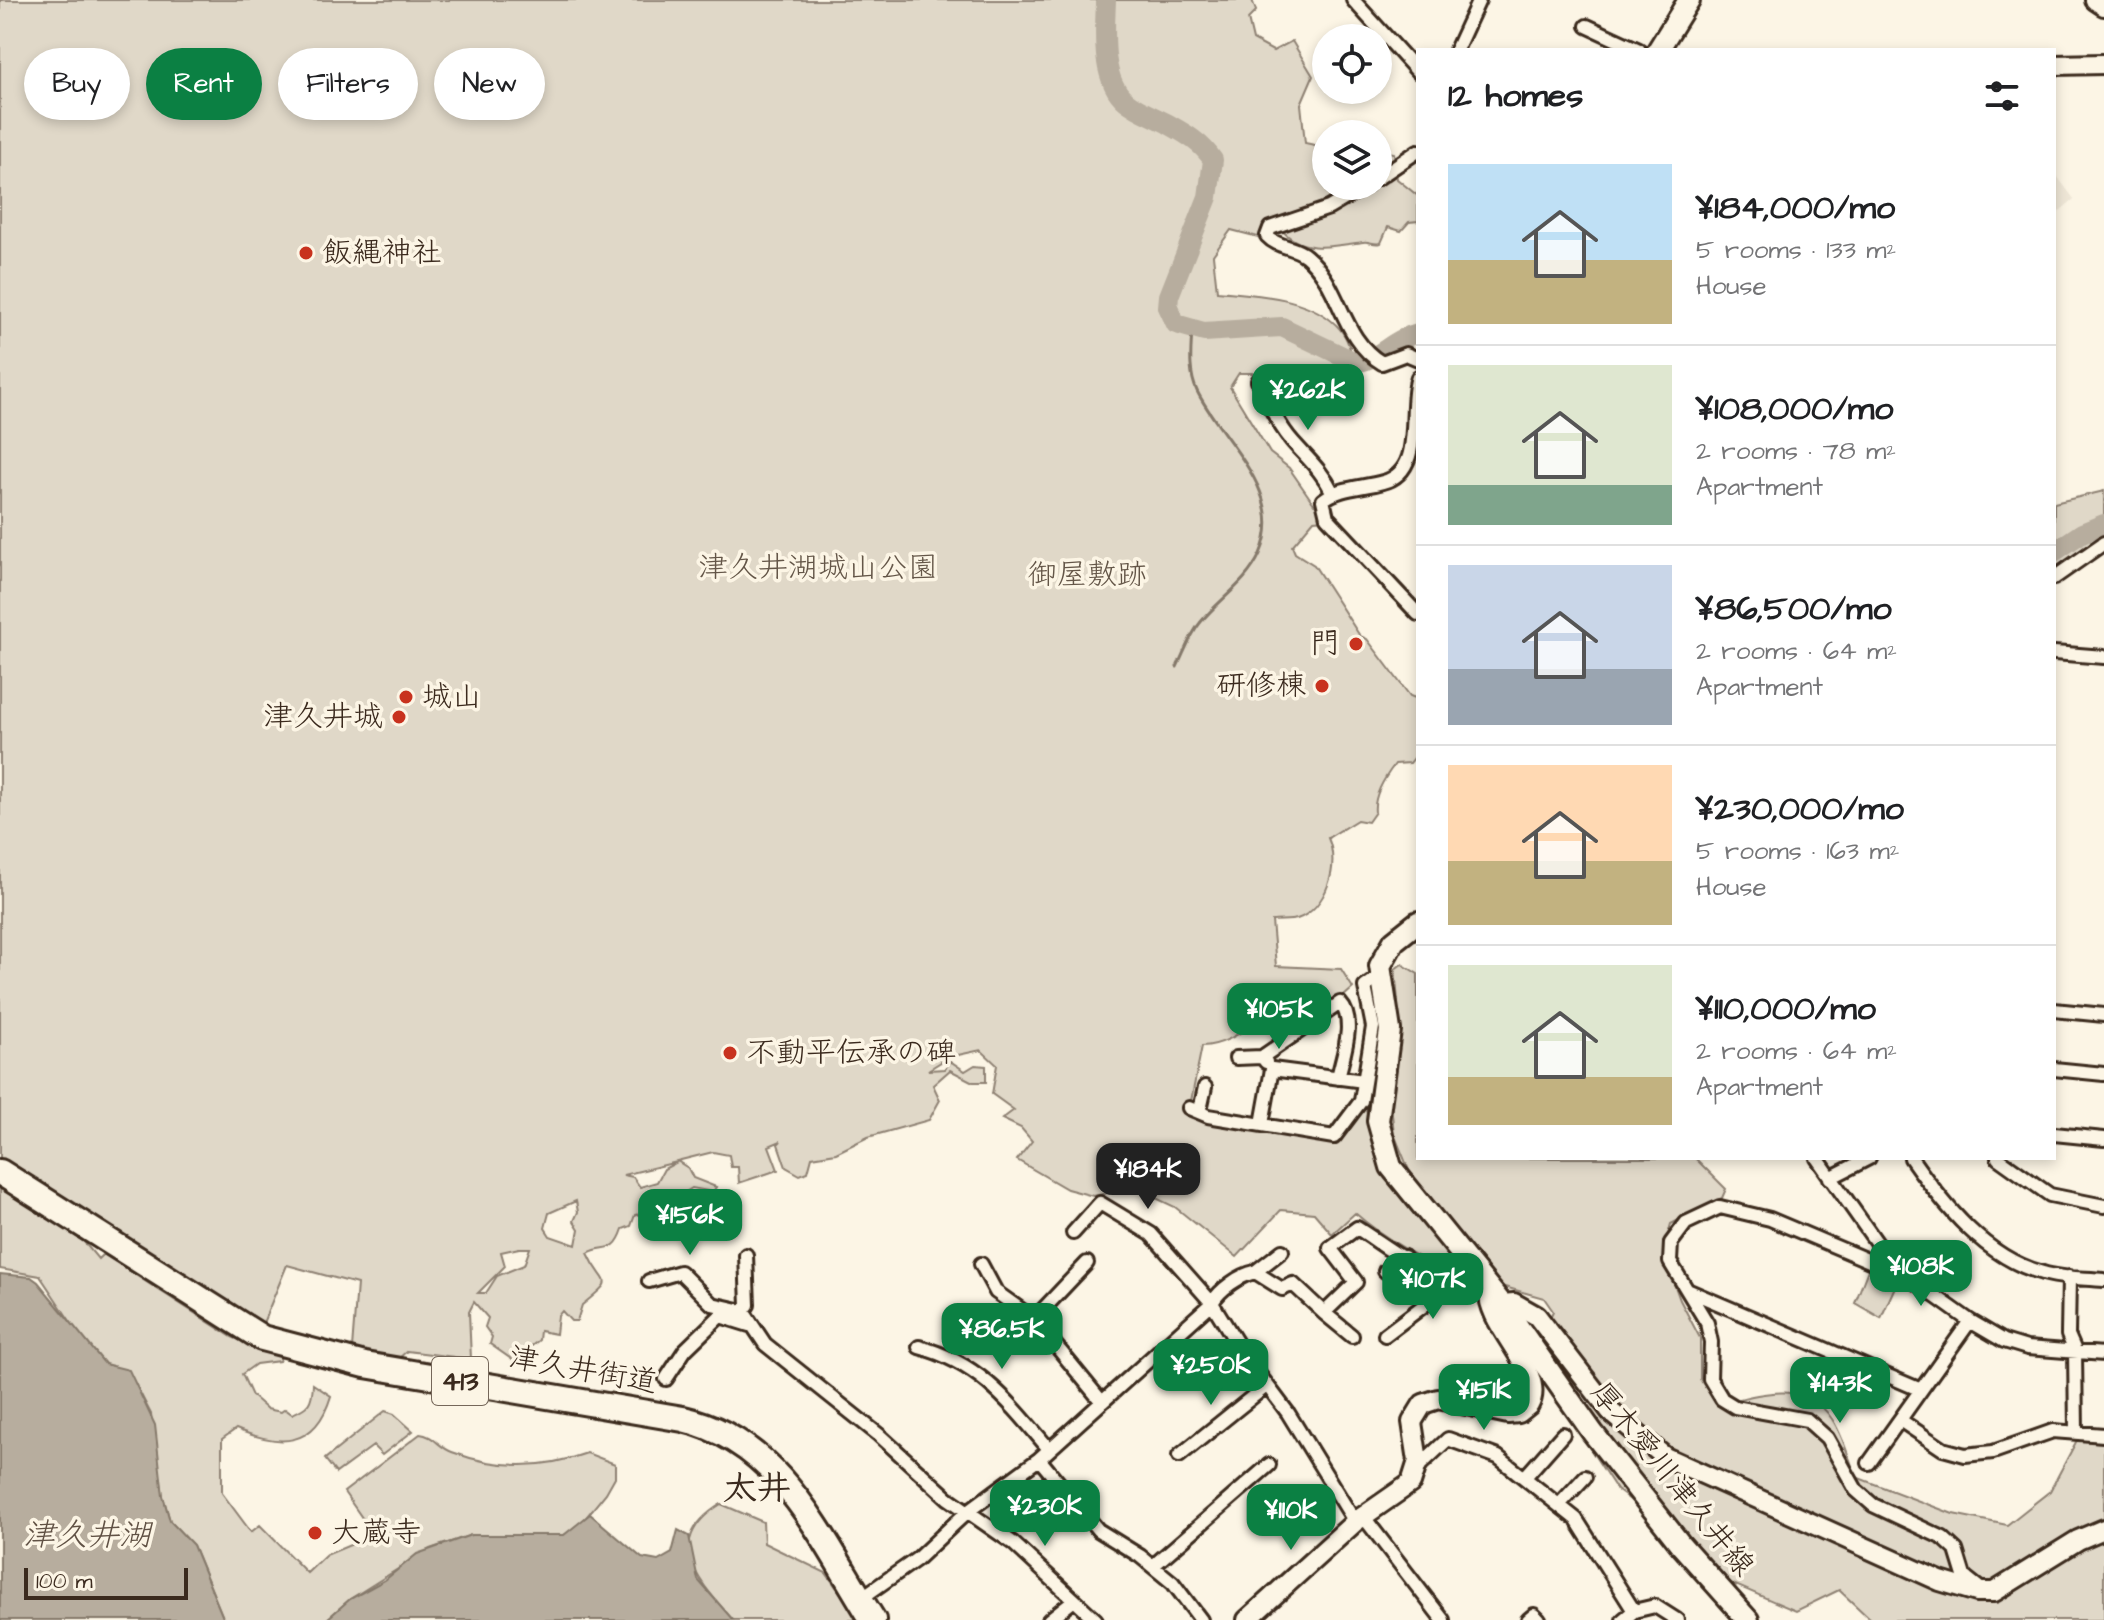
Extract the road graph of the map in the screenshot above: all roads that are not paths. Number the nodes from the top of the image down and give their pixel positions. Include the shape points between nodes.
1 (1353, 0) edge
2 (1479, 0) edge
3 (1689, 0) edge
4 (2095, 0) edge
5 (2104, 6) edge
6 (1587, 26) dead end
7 (1457, 48) edge
8 (1635, 48) edge
9 (1659, 48) edge
10 (2104, 64) edge
11 (2056, 65) edge
12 (1416, 70) edge
13 (1416, 152) edge
14 (1392, 169) edge
15 (1342, 200) edge
16 (1416, 358) edge
17 (1258, 381) dead end
18 (1416, 385) edge
19 (1333, 493) junction
20 (2104, 543) edge
21 (2056, 577) edge
22 (1416, 612) edge
23 (2056, 653) edge
24 (2104, 657) edge
25 (1416, 924) edge
26 (1379, 977) junction
27 (2056, 1010) edge
28 (2104, 1015) edge
29 (1262, 1057) junction
30 (1236, 1058) dead end
31 (1272, 1069) junction
32 (2056, 1069) edge
33 (2104, 1074) edge
34 (1338, 1078) junction
35 (1364, 1081) junction
36 (1205, 1087) dead end
37 (1262, 1124) junction
38 (2056, 1134) edge
39 (2104, 1139) edge
40 (1818, 1160) edge
41 (1865, 1160) edge
42 (1912, 1160) edge
43 (2001, 1160) edge
44 (0, 1172) edge
45 (1830, 1178) junction
46 (2104, 1206) edge
47 (1073, 1233) dead end
48 (1282, 1251) dead end
49 (746, 1255) dead end
50 (1404, 1257) junction
51 (1087, 1263) dead end
52 (981, 1264) dead end
53 (1893, 1266) junction
54 (1385, 1271) dead end
55 (1255, 1272) junction
56 (1430, 1272) junction
57 (2069, 1277) junction
58 (2104, 1280) edge
59 (649, 1281) dead end
60 (1491, 1290) junction
61 (1687, 1290) junction
62 (1212, 1303) junction
63 (743, 1311) junction
64 (1324, 1313) junction
65 (1034, 1319) junction
66 (1970, 1321) junction
67 (749, 1325) junction
68 (1385, 1335) dead end
69 (1352, 1336) dead end
70 (919, 1347) dead end
71 (2075, 1351) junction
72 (2104, 1354) edge
73 (666, 1379) dead end
74 (1266, 1386) junction
75 (1921, 1390) junction
76 (1102, 1402) junction
77 (1900, 1420) junction
78 (2076, 1432) junction
79 (1563, 1434) dead end
80 (2104, 1435) edge
81 (1049, 1449) junction
82 (1179, 1456) dead end
83 (1039, 1459) junction
84 (1869, 1463) dead end
85 (1269, 1465) dead end
86 (1418, 1467) junction
87 (1525, 1477) junction
88 (1585, 1477) dead end
89 (1559, 1505) junction
90 (967, 1512) junction
91 (1359, 1519) junction
92 (2104, 1529) edge
93 (1153, 1566) junction
94 (1985, 1593) junction
95 (860, 1599) junction
96 (1074, 1600) junction
97 (1634, 1611) junction
98 (1260, 1616) edge
99 (873, 1620) edge
100 (1049, 1620) edge
101 (1096, 1620) edge
102 (1201, 1620) edge
103 (1443, 1620) edge
104 (1528, 1620) edge
105 (1539, 1620) edge
106 (1623, 1620) edge
107 (1677, 1620) edge
108 (1748, 1620) edge

1 - 12 street
2 - 7 street
3 - 9 main road
4 - 5 street
6 - 8 street
10 - 11 street
13 - 14 street
15 - 16 street via 1266,231 1276,244 1305,255 1329,283 1349,331 1365,351 1390,363 1406,354
17 - 19 street via 1293,442 1315,462
18 - 19 street via 1412,450 1402,471 1385,482
19 - 22 street via 1323,500 1327,517
20 - 21 street
23 - 24 street
25 - 26 main road via 1387,950
26 - 35 street via 1365,987 1373,1027
26 - 60 main road, 厚木愛川津久井線 via 1390,1021 1377,1111 1385,1154 1405,1189
27 - 28 street
29 - 30 street
29 - 31 street
29 - 34 street via 1340,1003 1348,1027
31 - 34 street
31 - 37 street
32 - 33 street
34 - 35 street
35 - 37 street via 1356,1111 1334,1137
36 - 37 street via 1195,1109
38 - 39 street
40 - 45 street
41 - 45 street
42 - 57 street via 1944,1206 1983,1239 2042,1273
43 - 46 street via 2050,1195
44 - 95 highway, 津久井街道 / 413 via 262,1338 365,1365 690,1421 728,1434 779,1476
45 - 53 street
47 - 62 street via 1100,1203 1151,1234
48 - 55 street
49 - 63 street via 748,1305
50 - 54 street
50 - 56 street
50 - 64 street via 1357,1228 1330,1248 1356,1282
51 - 65 street
52 - 65 street via 996,1292
53 - 61 street via 1879,1265 1770,1219 1720,1207 1686,1223 1671,1243 1670,1262
53 - 66 street
55 - 62 street via 1216,1295
55 - 64 street via 1282,1289 1293,1284
56 - 60 street
56 - 68 street via 1421,1283 1431,1300
57 - 58 street
57 - 71 street via 2068,1335
59 - 63 street via 680,1272 712,1304
60 - 86 street via 1489,1306 1530,1378 1533,1398 1516,1414 1438,1399 1425,1403 1412,1422
60 - 94 street via 1537,1316 1611,1412 1665,1457 1877,1554
60 - 108 main road, 厚木愛川津久井線 via 1602,1445
61 - 75 street
61 - 94 street via 1707,1323 1710,1379 1722,1399 1735,1407 1807,1420 1827,1438 1856,1490 1873,1505 1943,1538 1956,1550 1964,1576
62 - 74 street
62 - 76 street
63 - 67 street
64 - 69 street
65 - 76 street
66 - 71 street via 2027,1348
66 - 75 street
67 - 73 street via 720,1316 685,1350
67 - 90 street via 765,1344
70 - 81 street via 952,1355 981,1376
71 - 72 street
71 - 78 street
74 - 82 street
74 - 91 street
75 - 77 street
76 - 81 street
77 - 78 street via 1943,1449 1965,1455 1993,1452 2053,1431
77 - 84 street
78 - 80 street
79 - 87 street
81 - 83 street
83 - 90 street
83 - 93 street via 1098,1530
85 - 93 street
86 - 87 street via 1448,1439 1498,1457
86 - 91 street via 1407,1487
87 - 89 street
88 - 89 street
89 - 97 street via 1576,1519
90 - 95 street via 917,1559
90 - 96 street via 1013,1543
91 - 98 street
91 - 103 street
92 - 94 street via 2078,1540 2008,1587
93 - 102 street
95 - 99 highway, 津久井街道 / 413
96 - 100 street
96 - 101 street
97 - 106 street
97 - 107 street via 1655,1606
104 - 105 street via 1534,1615

